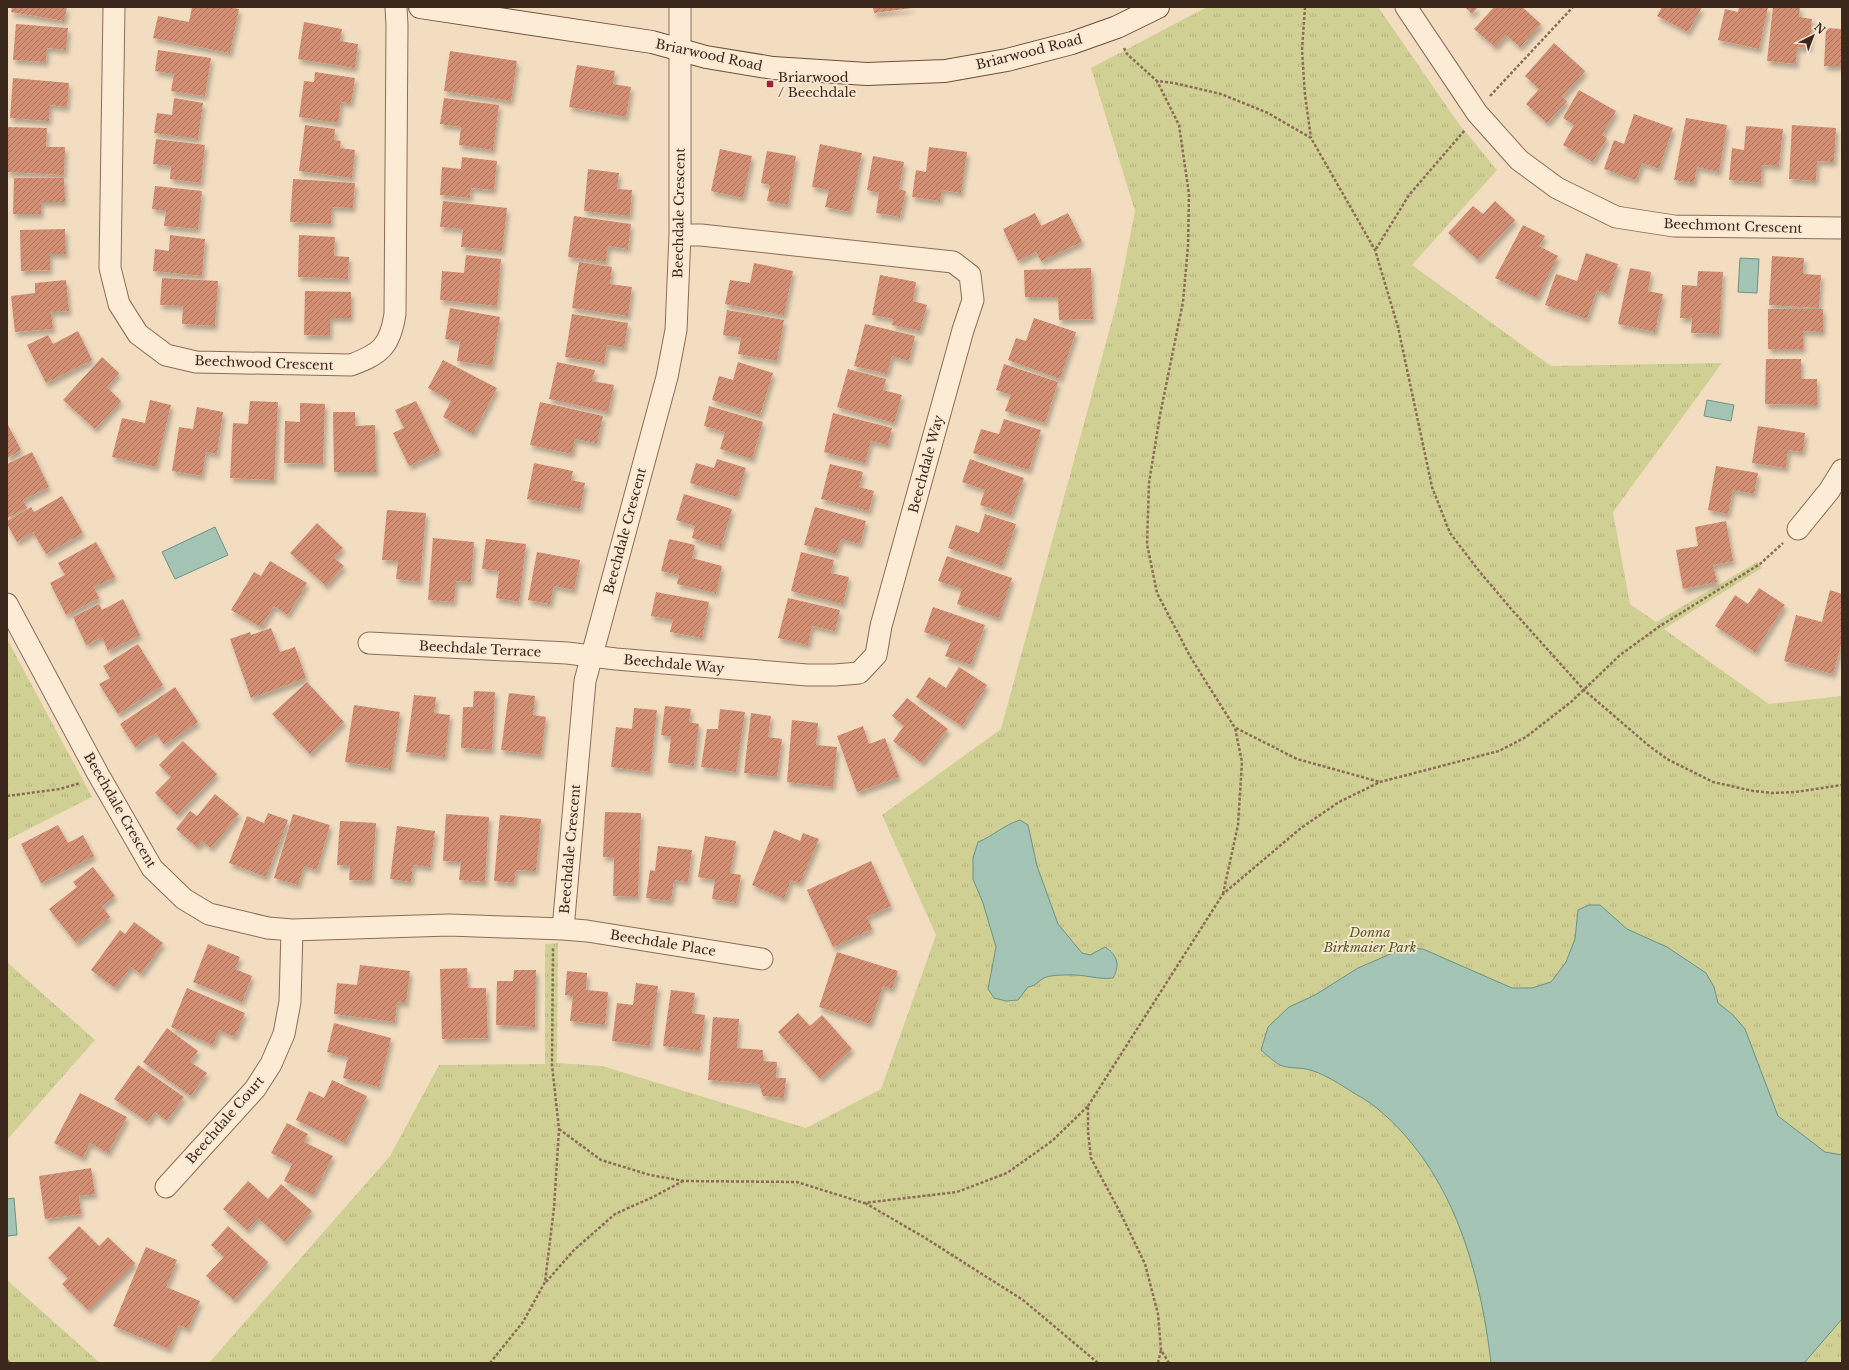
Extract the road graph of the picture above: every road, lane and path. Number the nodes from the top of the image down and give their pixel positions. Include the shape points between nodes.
1 (114, 7) edge
2 (396, 7) edge
3 (420, 7) edge
4 (680, 7) edge
5 (1158, 7) edge
6 (1305, 7) edge
7 (1406, 7) edge
8 (1573, 7) edge
9 (680, 50) junction
10 (1477, 113) junction
11 (1311, 138) junction
12 (1842, 228) edge
13 (680, 235) junction
14 (1375, 250) junction
15 (1842, 470) edge
16 (1798, 529) joint
17 (7, 604) edge
18 (369, 643) dead end
19 (591, 656) junction
20 (1584, 690) junction
21 (1235, 728) junction
22 (1380, 782) junction
23 (82, 783) dead end
24 (1842, 785) edge
25 (7, 796) edge
26 (1223, 894) junction
27 (540, 927) junction
28 (563, 929) junction
29 (292, 930) junction
30 (762, 959) dead end
31 (1088, 1106) junction
32 (559, 1129) junction
33 (684, 1181) junction
34 (166, 1188) dead end
35 (864, 1202) junction
36 (545, 1282) junction
37 (1161, 1350) junction
38 (7, 1360) edge
39 (10, 1363) edge
40 (490, 1363) edge
41 (1098, 1363) edge
42 (1158, 1363) edge
43 (1170, 1363) edge

1 - 2 street, Beechwood Crescent via 110,268 119,304 138,334 166,355 196,362 351,365 372,357 383,347 393,330
3 - 9 street, Briarwood Road via 652,42
4 - 9 street, Beechdale Crescent
5 - 9 street, Briarwood Road via 1117,27 1072,43 1007,60 945,72 867,74 773,68
6 - 11 path via 1302,50
7 - 10 street, Beechmont Crescent
8 - 10 path
9 - 13 street, Beechdale Crescent
10 - 12 street, Beechmont Crescent via 1519,160 1557,188 1616,217 1674,226
10 - 14 path via 1409,196
11 - 14 path
11 - 21 path via 1268,113 1221,94 1157,81 1179,125 1189,194 1188,246 1183,302 1149,483 1146,544 1157,593 1191,658
13 - 19 street, Beechdale Crescent via 676,330 667,377
13 - 19 street, Beechdale Way via 701,235 953,262 970,275 973,300 881,626 876,655 859,673 807,675
14 - 20 path via 1398,327 1432,487 1450,533 1503,600
15 - 16 street via 1829,491
16 - 20 path via 1764,561 1654,630 1620,655
17 - 29 street, Beechdale Crescent via 98,774 152,868 184,898 209,914 268,928
18 - 19 street, Beechdale Terrace
19 - 28 street, Beechdale Crescent via 585,681
20 - 22 path via 1526,737 1499,751
20 - 24 path via 1667,759 1713,782 1773,793
21 - 22 path via 1297,759
21 - 26 path via 1242,762 1238,825
22 - 26 path via 1339,802 1301,828
23 - 25 path via 60,789
26 - 31 path
27 - 28 street, Beechdale Crescent
27 - 29 street, Beechdale Crescent via 449,925
27 - 32 path via 540,947 553,947 552,1065
28 - 30 street, Beechdale Place via 586,930
29 - 34 street, Beechdale Court via 290,1002 284,1034 272,1064 255,1089
31 - 35 path via 1052,1141 1007,1173 957,1192
31 - 37 path via 1091,1158 1144,1264 1158,1314
32 - 33 path via 601,1160 650,1175
32 - 36 path via 554,1208
33 - 35 path via 797,1182
33 - 36 path via 615,1214 574,1250
35 - 41 path via 1023,1300
36 - 40 path via 523,1322
37 - 42 path
37 - 43 path
38 - 39 path

